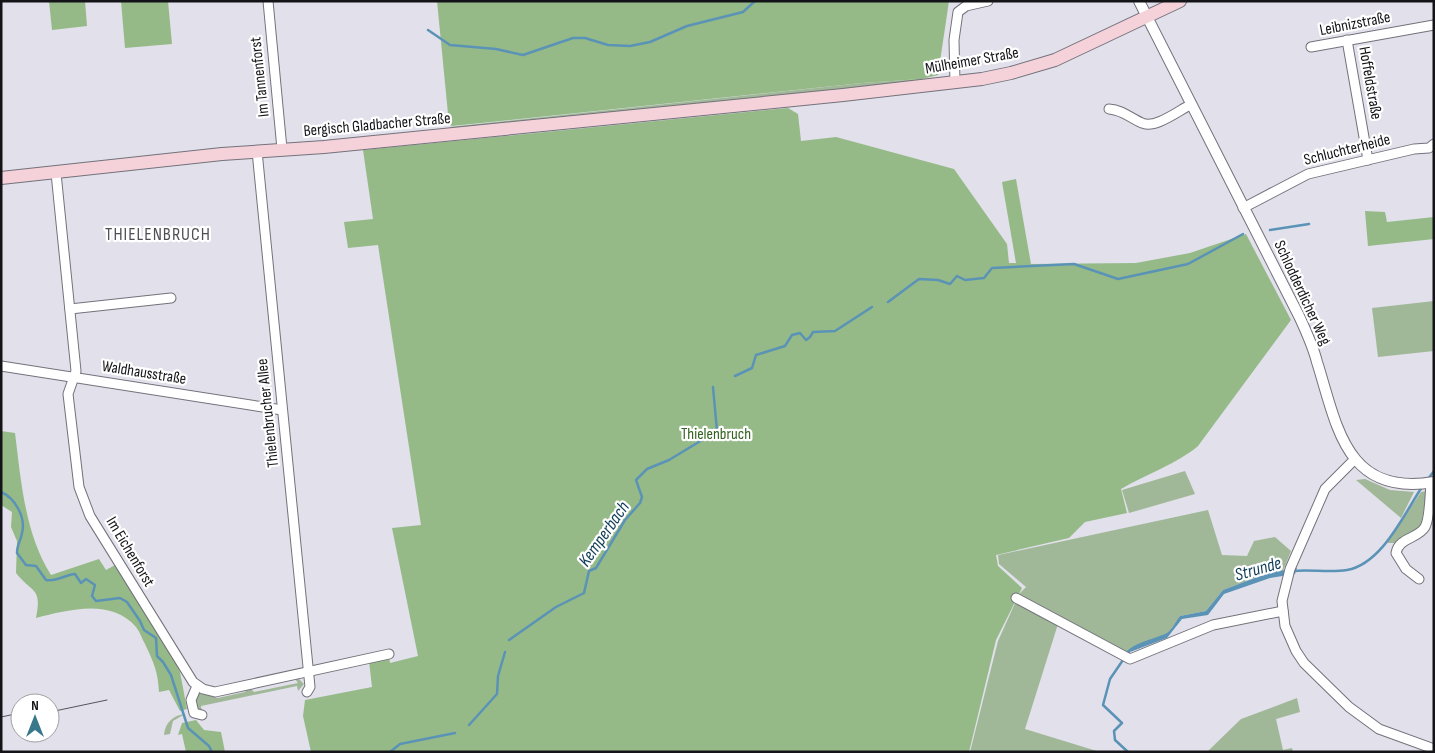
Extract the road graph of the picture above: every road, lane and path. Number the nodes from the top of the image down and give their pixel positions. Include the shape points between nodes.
1 (268, 1) edge
2 (988, 1) edge
3 (1139, 1) edge
4 (1180, 1) edge
5 (1147, 17) junction
6 (1434, 25) edge
7 (1347, 40) junction
8 (1311, 47) dead end
9 (956, 83) junction
10 (756, 104) joint
11 (1190, 105) junction
12 (1109, 109) dead end
13 (1434, 144) edge
14 (282, 150) junction
15 (257, 152) junction
16 (1368, 160) junction
17 (56, 173) junction
18 (1, 178) edge
19 (1243, 208) junction
20 (170, 298) dead end
21 (70, 308) junction
22 (1, 366) edge
23 (74, 378) junction
24 (282, 410) junction
25 (1355, 459) junction
26 (1431, 483) edge
27 (1419, 579) dead end
28 (1016, 598) dead end
29 (1283, 611) junction
30 (388, 654) dead end
31 (309, 672) junction
32 (197, 686) junction
33 (308, 692) dead end
34 (202, 715) dead end
35 (1434, 749) edge

1 - 14 street, Im Tannenforst
2 - 9 street via 966,6 958,12 954,40
3 - 5 street, Schlodderdicher Weg
4 - 5 main road, Mülheimer Straße
5 - 9 main road, Mülheimer Straße via 1036,66
5 - 11 street, Schlodderdicher Weg
6 - 7 street, Leibnizstraße
7 - 8 street, Leibnizstraße
7 - 16 street, Hoffeldstraße
9 - 10 main road, Mülheimer Straße
10 - 14 main road, Bergisch Gladbacher Straße
11 - 12 street via 1151,124
11 - 19 street, Schlodderdicher Weg
13 - 16 street, Schluchterheide via 1429,148
14 - 15 main road, Bergisch Gladbacher Straße
15 - 17 main road, Bergisch Gladbacher Straße
15 - 24 street, Thielenbrucher Allee
16 - 19 street, Schluchterheide via 1308,174
17 - 18 main road, Bergisch Gladbacher Straße
17 - 21 street, Im Eichenforst
19 - 25 street, Schlodderdicher Weg via 1299,316 1317,360 1336,429
20 - 21 street
21 - 23 street, Im Eichenforst
22 - 23 street, Waldhausstraße
23 - 24 street, Waldhausstraße
23 - 32 street, Im Eichenforst via 68,394 83,502
24 - 31 street, Thielenbrucher Allee
25 - 26 street, Schlodderdicher Weg via 1378,477 1395,483
25 - 29 street via 1325,489 1288,573
26 - 27 street via 1426,525 1399,545 1396,553 1406,569
28 - 29 street via 1125,657 1133,658 1213,625
29 - 35 street via 1288,634 1304,663 1349,707 1379,728
30 - 31 street
31 - 32 street via 215,692
31 - 33 street, Thielenbrucher Allee
32 - 34 street via 191,700 194,713

